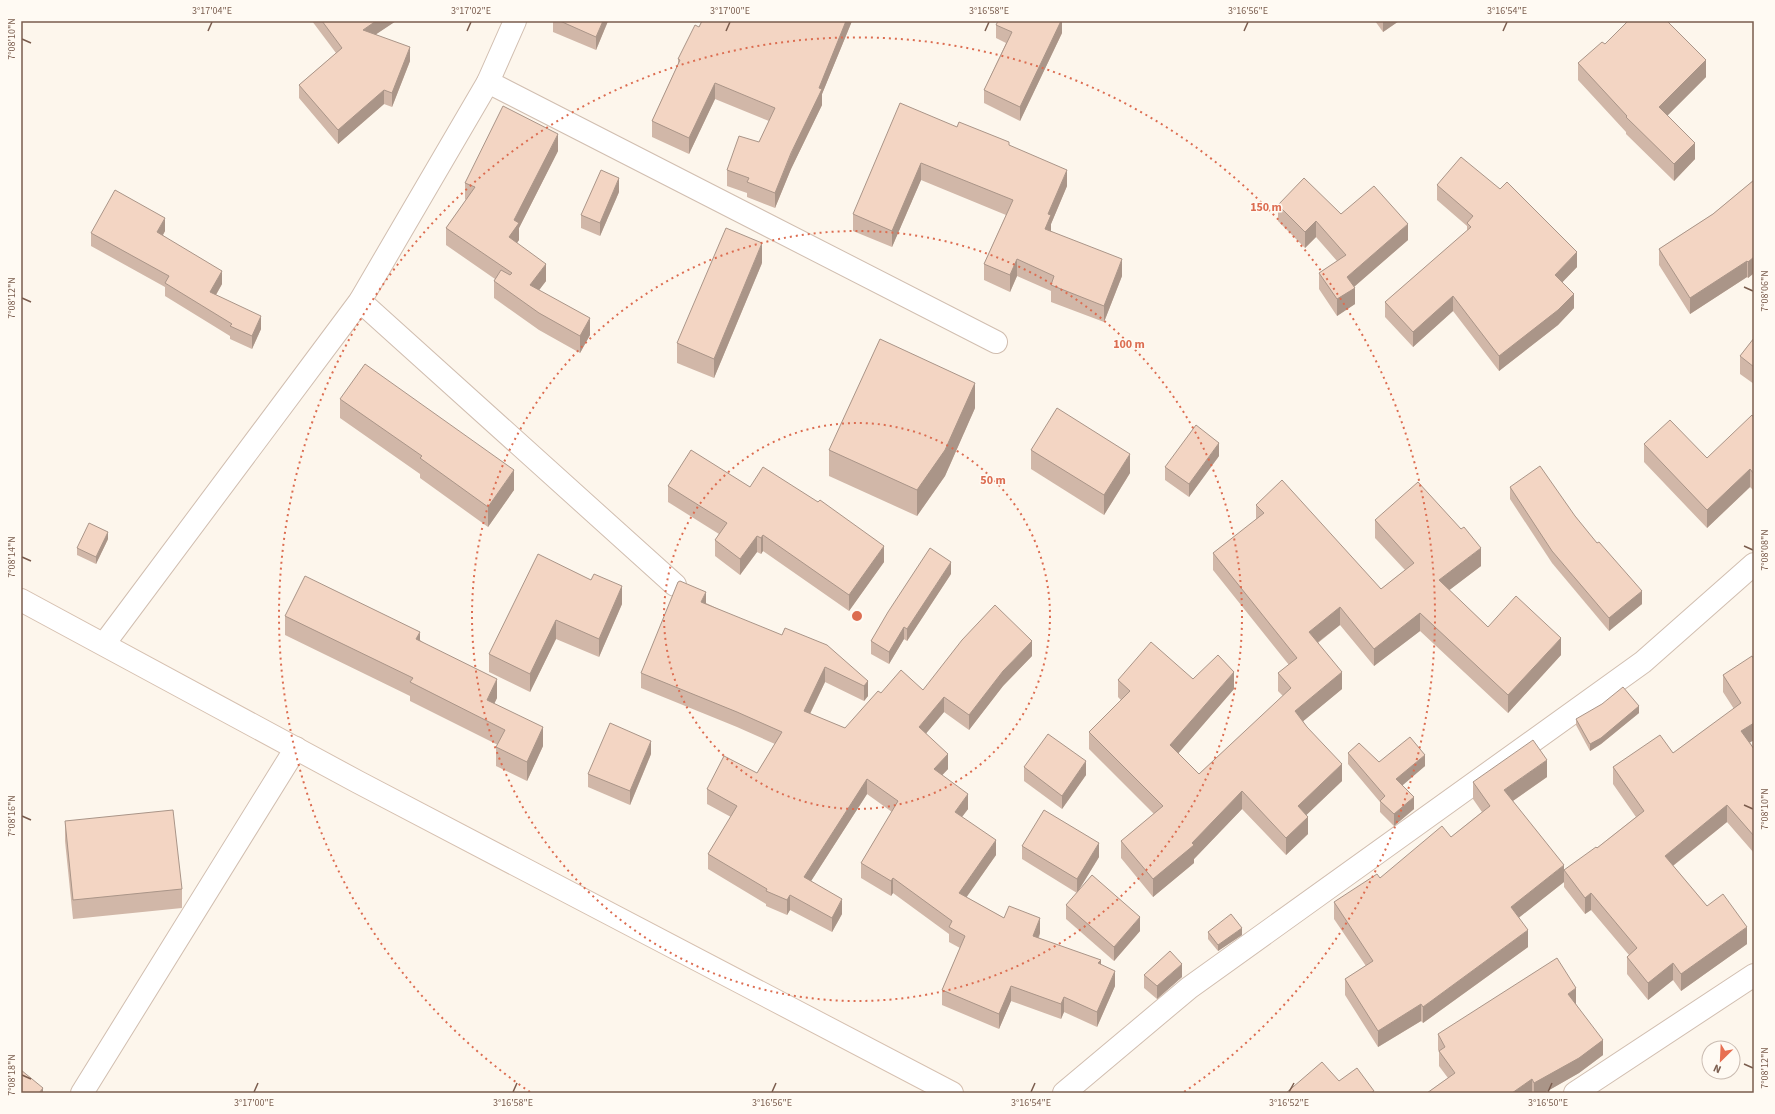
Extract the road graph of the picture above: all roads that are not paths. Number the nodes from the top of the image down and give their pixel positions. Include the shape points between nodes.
1 (515, 21) edge
2 (488, 82) junction
3 (360, 301) junction
4 (996, 342) dead end
5 (1754, 564) edge
6 (675, 585) edge
7 (21, 600) edge
8 (104, 644) junction
9 (296, 748) junction
10 (1754, 975) edge
11 (82, 1093) edge
12 (952, 1093) edge
13 (1064, 1093) edge
14 (1575, 1093) edge

1 - 2 street
2 - 3 street
2 - 4 street
3 - 6 street
3 - 8 street
5 - 13 street via 1643,662 1189,988
7 - 8 street
8 - 9 street
9 - 11 street
9 - 12 street
10 - 14 street

